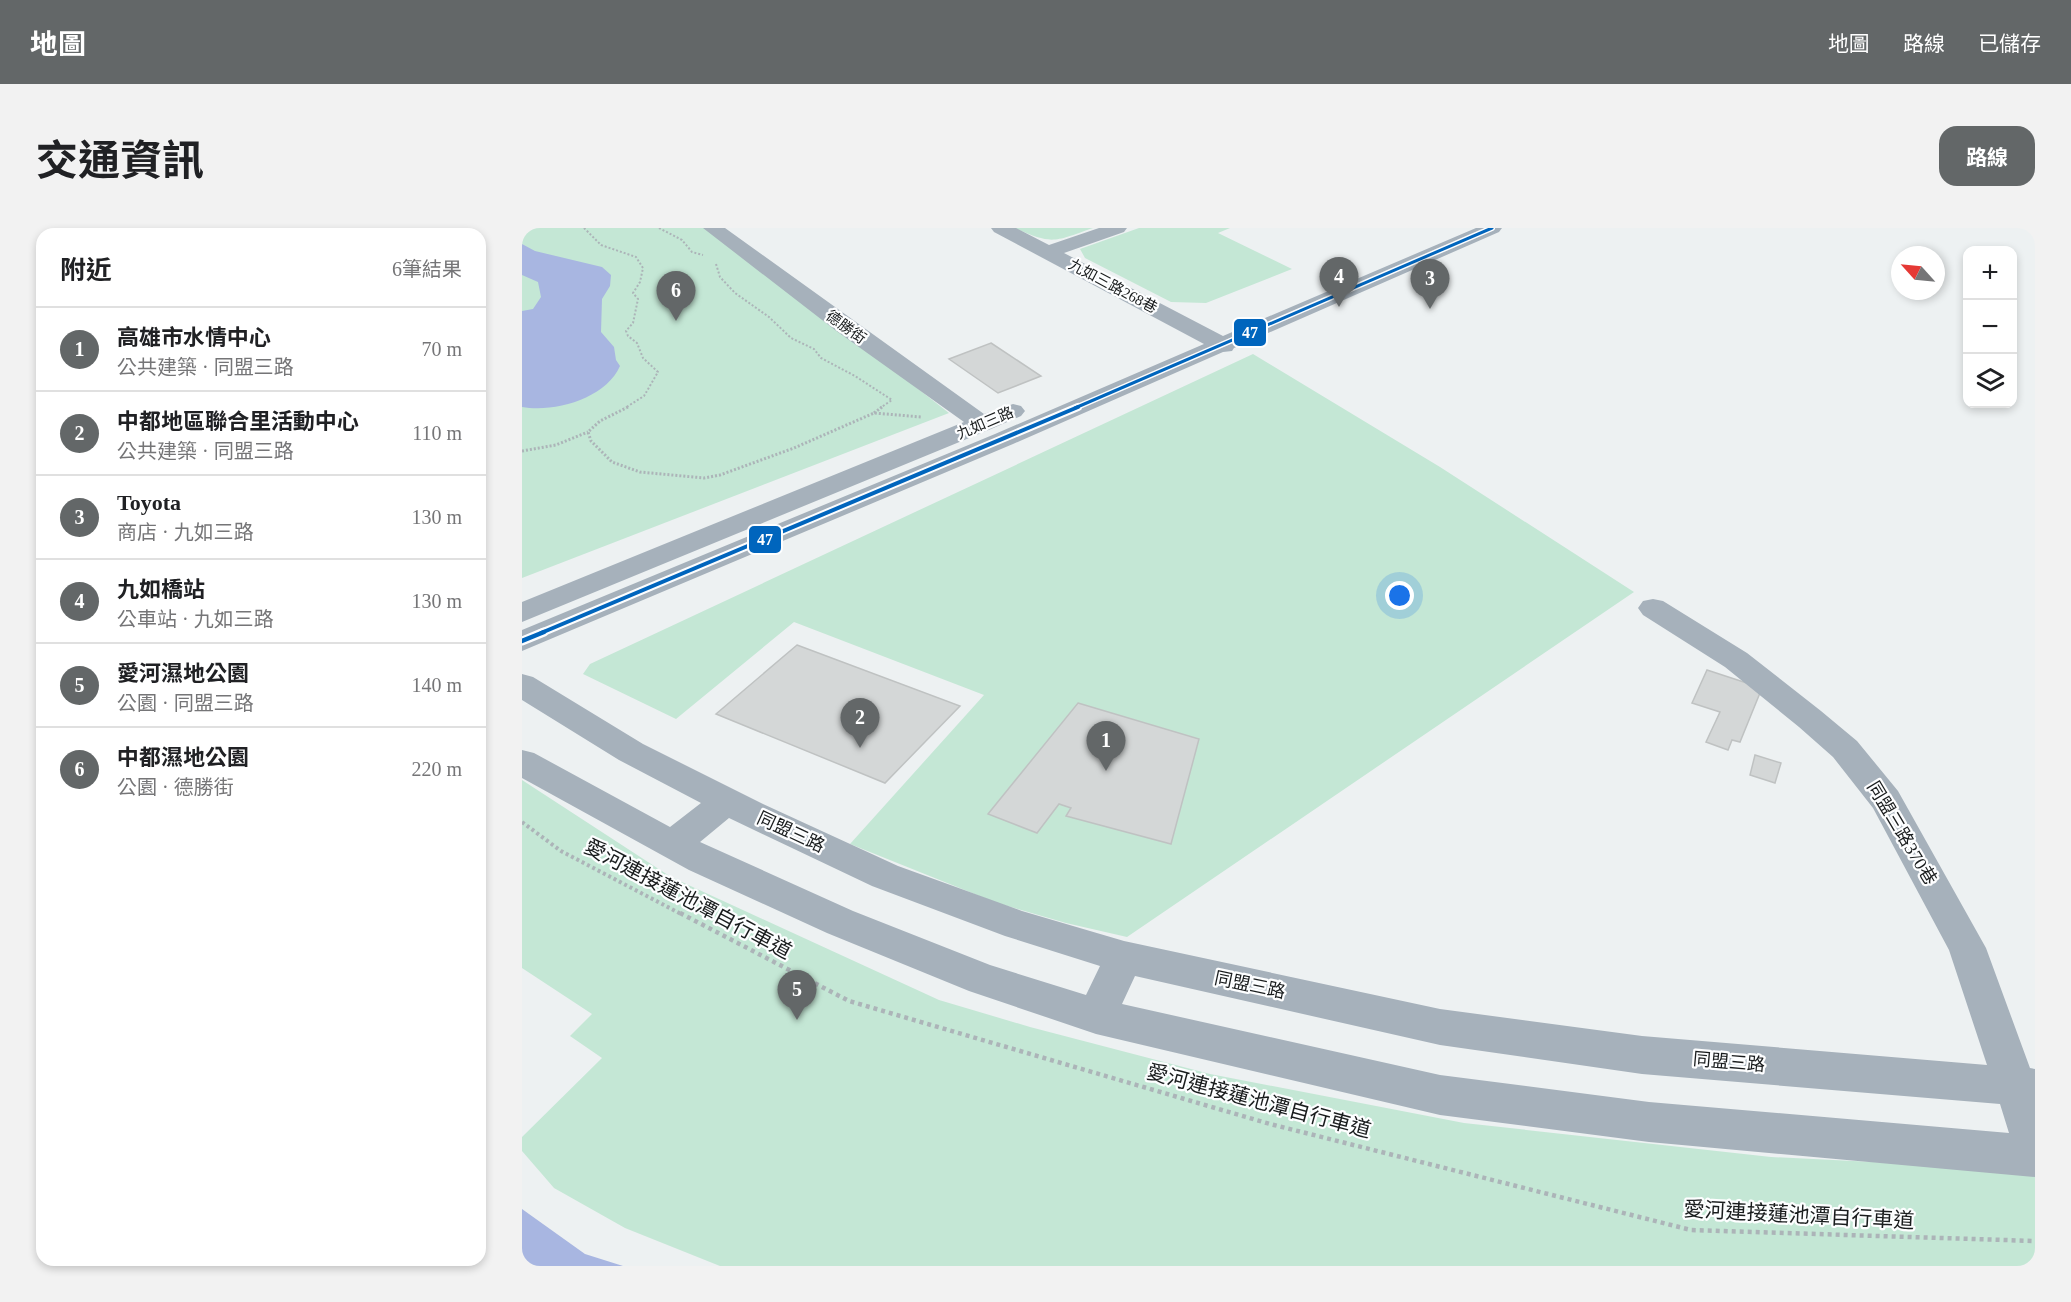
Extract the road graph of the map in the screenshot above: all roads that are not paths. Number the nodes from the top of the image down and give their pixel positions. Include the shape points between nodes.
1 (713, 228) edge
2 (1001, 228) edge
3 (1117, 228) edge
4 (1445, 228) edge
5 (1492, 228) edge
6 (1049, 252) junction
7 (1200, 333) junction
8 (1224, 346) junction
9 (982, 424) junction
10 (1653, 608) dead end
11 (522, 613) edge
12 (522, 641) edge
13 (522, 685) edge
14 (522, 762) edge
15 (726, 801) junction
16 (673, 845) junction
17 (1124, 957) junction
18 (1096, 1016) junction
19 (2025, 1088) edge
20 (2035, 1144) edge
21 (2035, 1156) edge

1 - 9 street, 德勝街
2 - 6 street, 九如三路268巷
3 - 6 street
4 - 7 street, 九如三路
5 - 8 street, 九如三路
6 - 7 street, 九如三路268巷
7 - 8 street, 九如三路268巷
7 - 9 street, 九如三路
8 - 12 street, 九如三路
9 - 11 street, 九如三路
10 - 19 street, 同盟三路370巷 via 1736,660 1810,719 1845,748 1886,800 1966,948
13 - 15 street, 同盟三路 via 631,752
14 - 16 street
15 - 16 street
15 - 17 street, 同盟三路 via 885,876 1018,925
16 - 18 street via 840,922 983,979
17 - 18 street
17 - 19 street, 同盟三路 via 1440,1026 1642,1054
18 - 21 street via 1440,1095 1649,1122
19 - 20 street, 同盟三路370巷

